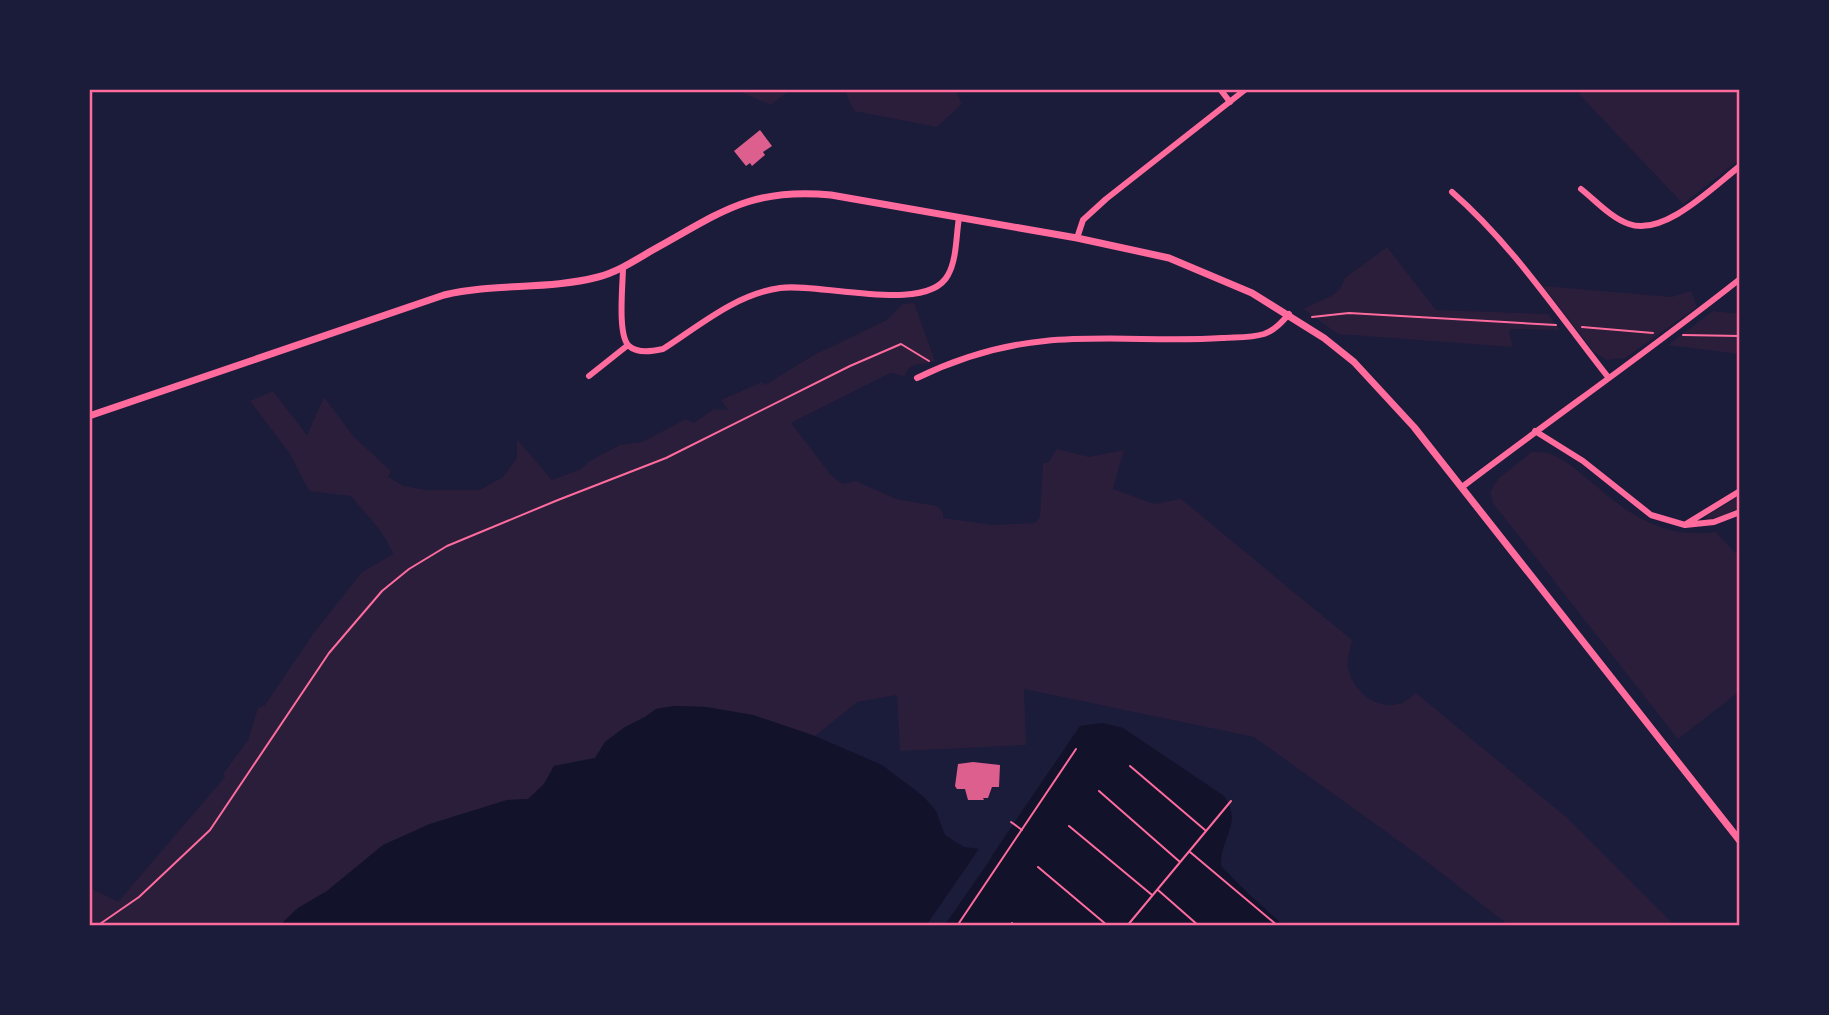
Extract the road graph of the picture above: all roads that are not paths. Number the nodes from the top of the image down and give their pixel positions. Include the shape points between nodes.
1 (1220, 89) edge
2 (1246, 89) edge
3 (1230, 102) junction
4 (1740, 166) edge
5 (1581, 189) dead end
6 (1452, 192) dead end
7 (959, 218) junction
8 (1077, 238) junction
9 (623, 267) junction
10 (1740, 279) edge
11 (1289, 314) junction
12 (628, 345) junction
13 (589, 376) dead end
14 (1608, 377) junction
15 (917, 378) dead end
16 (89, 416) edge
17 (1535, 431) junction
18 (1462, 487) junction
19 (1740, 491) edge
20 (1740, 512) edge
21 (1685, 525) junction
22 (1740, 841) edge

1 - 3 street
2 - 3 street
3 - 8 street via 1097,207 1083,220
4 - 5 street via 1680,212 1650,226 1627,224
6 - 14 street via 1491,230
7 - 8 street
7 - 9 street via 806,192 765,195 736,204
7 - 12 street via 948,276 929,291 892,296 814,287 777,288 734,303 663,349 636,350
8 - 11 street via 1195,267
9 - 12 street via 623,333
9 - 16 street via 586,279 444,295
10 - 14 street
11 - 15 street via 1274,330 1260,335 1044,341 994,351
11 - 18 street via 1354,362
12 - 13 street
14 - 17 street
17 - 18 street
17 - 21 street via 1583,461 1651,515
18 - 22 street
19 - 21 street
20 - 21 street via 1714,522

